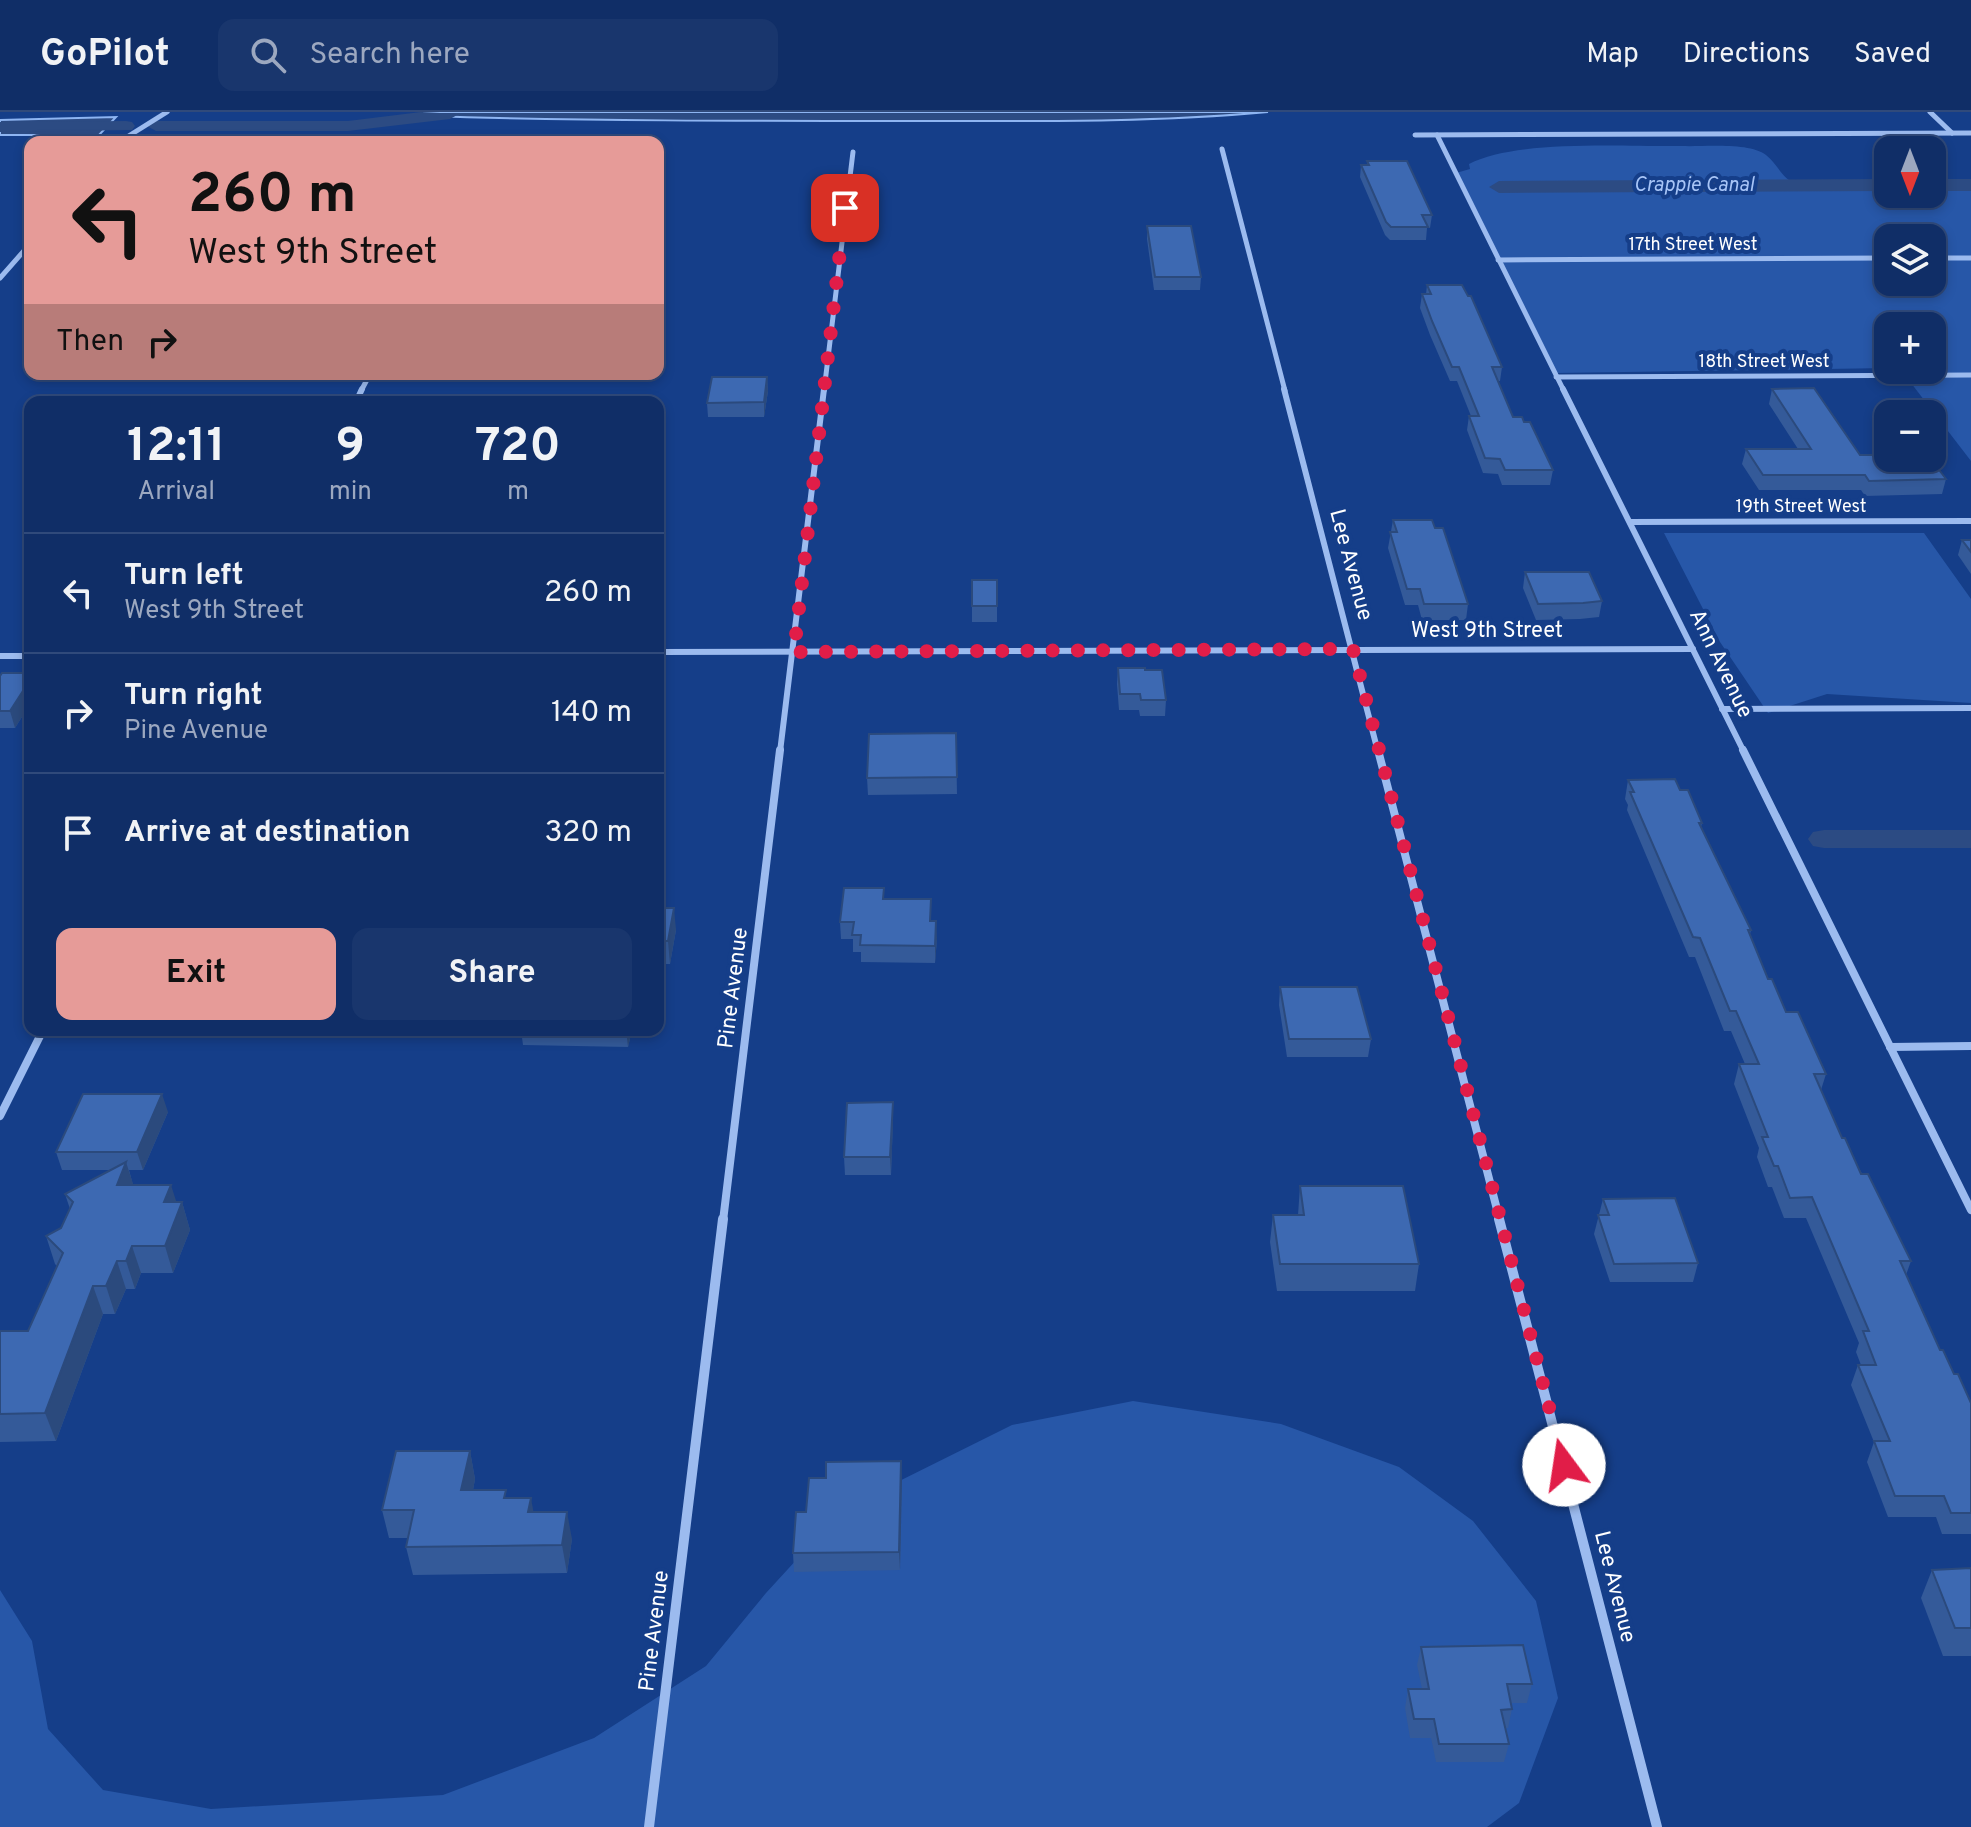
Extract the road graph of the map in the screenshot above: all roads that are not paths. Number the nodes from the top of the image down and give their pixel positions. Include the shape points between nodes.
1 (167, 112) edge
2 (1930, 112) edge
3 (1952, 133) junction
4 (1971, 133) edge
5 (1415, 135) dead end
6 (1437, 135) junction
7 (126, 136) edge
8 (1222, 149) dead end
9 (853, 152) dead end
10 (24, 251) edge
11 (1874, 258) edge
12 (1946, 258) edge
13 (1971, 258) edge
14 (1498, 260) junction
15 (0, 278) edge
16 (1971, 375) edge
17 (1556, 377) junction
18 (1971, 521) edge
19 (1630, 522) junction
20 (1353, 649) junction
21 (1693, 649) junction
22 (664, 652) edge
23 (794, 652) junction
24 (0, 656) edge
25 (24, 656) edge
26 (1971, 708) edge
27 (1722, 709) junction
28 (40, 1036) edge
29 (1971, 1046) edge
30 (1890, 1047) junction
31 (0, 1116) edge
32 (1971, 1210) edge
33 (649, 1827) edge
34 (1657, 1827) edge

1 - 7 street
2 - 3 street
3 - 4 street
3 - 6 street
5 - 6 street
6 - 14 street, Ann Avenue
8 - 20 street, Lee Avenue
9 - 23 street, Pine Avenue
10 - 15 street
11 - 14 street, 17th Street West
12 - 13 street
14 - 17 street, Ann Avenue
16 - 17 street, 18th Street West
17 - 19 street, Ann Avenue
18 - 19 street, 19th Street West
19 - 21 street, Ann Avenue
20 - 21 street, West 9th Street
20 - 23 street, West 9th Street
20 - 34 street, Lee Avenue
21 - 27 street, Ann Avenue
22 - 23 street, West 9th Street
23 - 33 street, Pine Avenue
24 - 25 street
26 - 27 street
27 - 30 street, Ann Avenue
28 - 31 street
29 - 30 street
30 - 32 street, Ann Avenue

